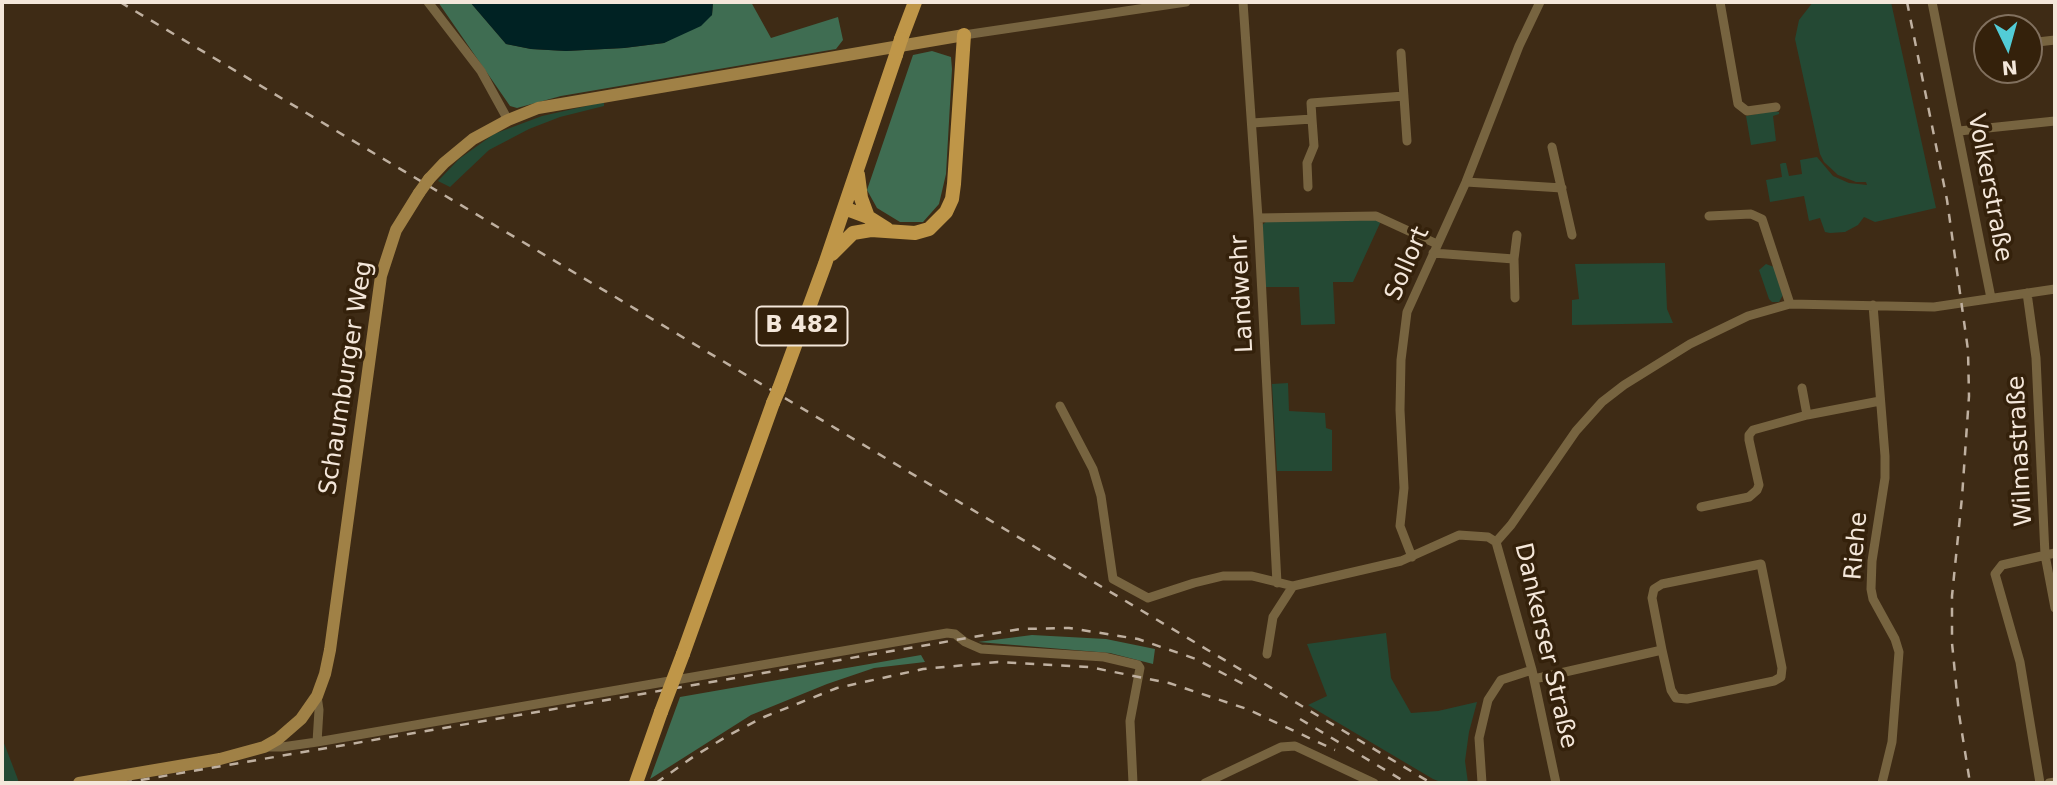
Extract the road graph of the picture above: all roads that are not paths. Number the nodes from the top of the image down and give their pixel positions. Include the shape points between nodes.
1 (429, 2) edge
2 (915, 2) edge
3 (1186, 2) edge
4 (1243, 2) edge
5 (1540, 2) edge
6 (1720, 2) edge
7 (1932, 2) edge
8 (964, 35) junction
9 (1401, 53) dead end
10 (1404, 96) junction
11 (1776, 107) dead end
12 (1312, 119) junction
13 (508, 120) junction
14 (2055, 121) edge
15 (1252, 123) junction
16 (1959, 131) junction
17 (1407, 141) dead end
18 (1552, 147) dead end
19 (858, 167) junction
20 (1466, 182) junction
21 (1308, 187) dead end
22 (1562, 188) junction
23 (842, 214) junction
24 (1709, 216) dead end
25 (1258, 218) junction
26 (870, 224) junction
27 (1517, 235) dead end
28 (1572, 235) dead end
29 (1435, 249) junction
30 (1514, 260) junction
31 (825, 264) junction
32 (2055, 289) edge
33 (2026, 293) junction
34 (1515, 298) dead end
35 (1991, 299) junction
36 (1790, 304) junction
37 (1873, 305) junction
38 (1802, 388) dead end
39 (1881, 401) junction
40 (1060, 406) dead end
41 (1807, 415) junction
42 (1701, 507) dead end
43 (1496, 542) junction
44 (2050, 554) edge
45 (1412, 557) junction
46 (1277, 583) junction
47 (1293, 586) junction
48 (2055, 608) edge
49 (1662, 650) junction
50 (1268, 654) dead end
51 (1533, 674) junction
52 (317, 696) junction
53 (317, 742) junction
54 (264, 747) junction
55 (2055, 782) edge
56 (79, 783) edge
57 (636, 783) edge
58 (1133, 783) edge
59 (1205, 783) edge
60 (1374, 783) edge
61 (1482, 783) edge
62 (1556, 783) edge
63 (1882, 783) edge
64 (2040, 783) edge
65 (2049, 783) edge

1 - 13 street via 481,71
2 - 19 main road, B 482, bridge
3 - 8 street, Schaumburger Weg
4 - 15 street, Landwehr
5 - 20 street, Sollort
6 - 11 street via 1738,104 1747,111
7 - 16 street, Volkerstraße
8 - 13 street, Schaumburger Weg via 563,103
8 - 26 main road via 951,199 941,219 929,229 891,231
9 - 10 street
10 - 12 street via 1311,103
10 - 17 street
12 - 15 street
12 - 21 street via 1314,146 1307,163
13 - 52 street, Schaumburger Weg, bridge via 473,139 444,163 396,230 381,276 330,650
14 - 16 street
15 - 25 street, Landwehr
16 - 35 street, Volkerstraße
18 - 22 street
19 - 23 main road, B 482
19 - 26 main road
20 - 22 street
20 - 29 street, Sollort
22 - 28 street
23 - 26 main road
23 - 31 main road, B 482
24 - 36 street via 1751,214 1762,219
25 - 29 street via 1376,216
25 - 46 street, Landwehr
26 - 31 main road via 847,237
27 - 30 street
29 - 30 street
29 - 45 street, Sollort via 1407,312 1401,360 1404,488 1400,526
30 - 34 street
31 - 57 main road, B 482, bridge
32 - 33 street, Dankerser Straße
33 - 35 street, Dankerser Straße
33 - 44 street, Wilmastraße via 2036,358
35 - 37 street, Dankerser Straße via 1934,307
36 - 37 street, Dankerser Straße
36 - 43 street, Dankerser Straße via 1748,316 1690,344 1602,402
37 - 39 street, Riehe
38 - 41 street
39 - 41 street
39 - 63 street, Riehe via 1885,478 1871,561 1871,589 1899,652 1892,742
40 - 46 street via 1093,469 1113,579 1148,598 1223,576 1252,576
41 - 42 street via 1749,435 1759,485 1755,494
43 - 45 street via 1458,535
43 - 51 street, Dankerser Straße
44 - 48 street, Wilmastraße
44 - 64 street via 2002,565 1995,574 2020,662
45 - 47 street
46 - 47 street
47 - 50 street via 1273,617
49 - 49 street via 1676,698 1778,679 1782,668 1761,564 1657,586 1652,598
49 - 51 street
51 - 61 street via 1501,680 1488,701 1479,738
51 - 62 street, Dankerser Straße
52 - 53 street
52 - 54 street, Schaumburger Weg via 292,729
53 - 54 street
53 - 58 street via 947,633 981,649 1134,662 1140,668 1130,722
54 - 56 street, Schaumburger Weg
55 - 65 street
59 - 60 street via 1282,747 1295,746

